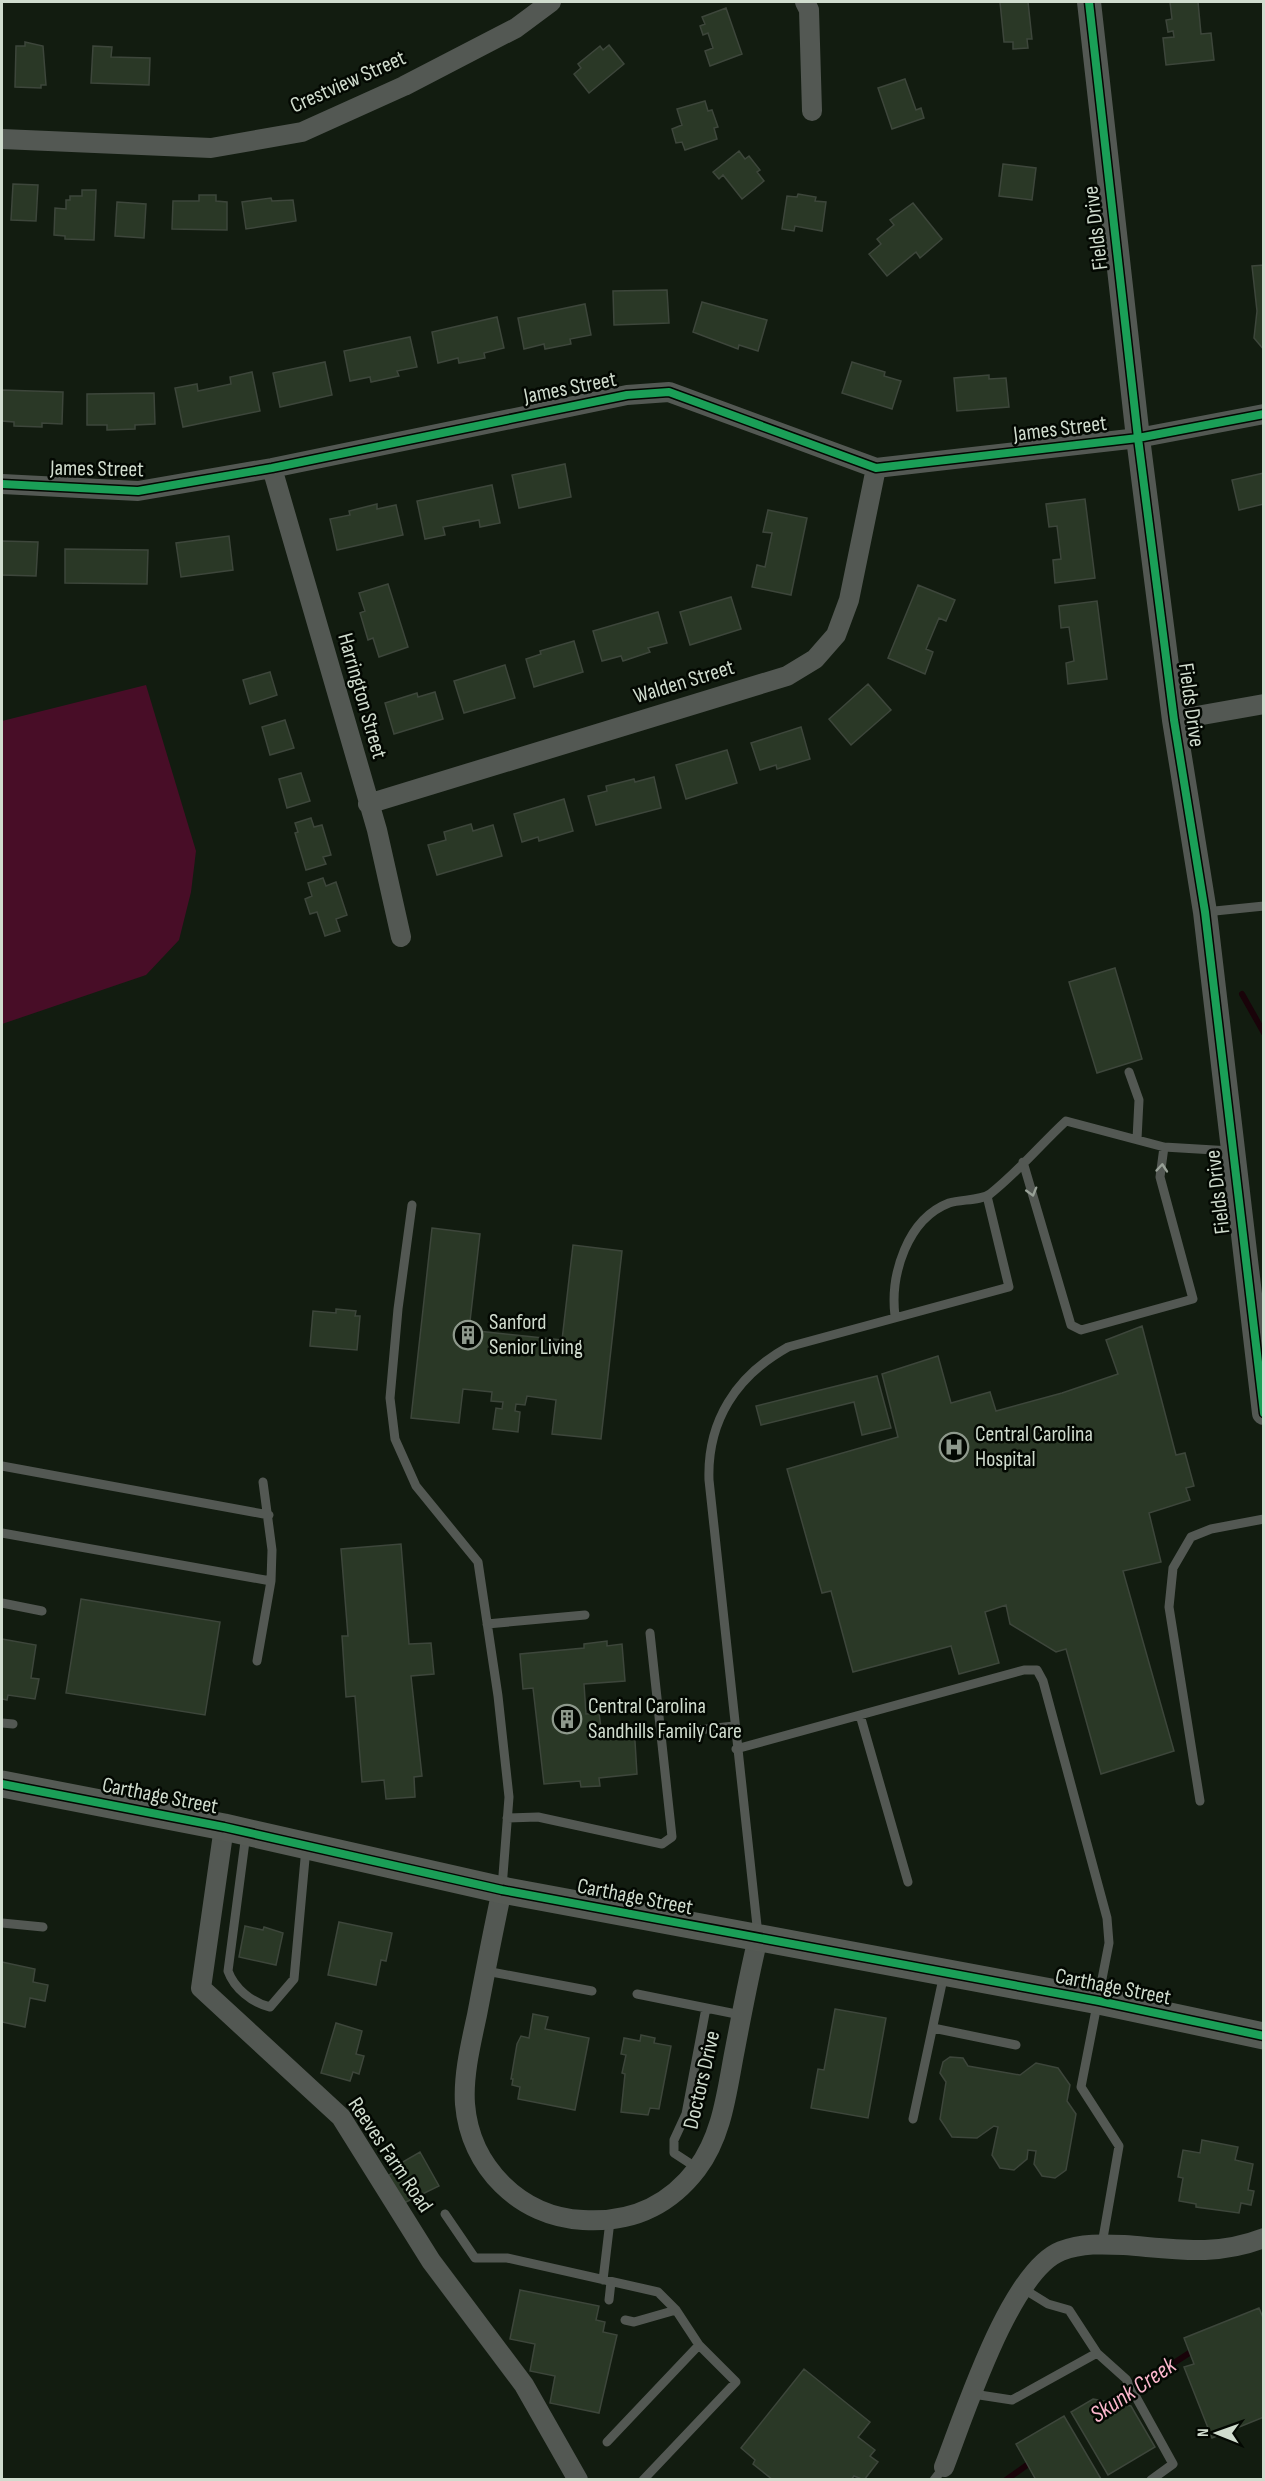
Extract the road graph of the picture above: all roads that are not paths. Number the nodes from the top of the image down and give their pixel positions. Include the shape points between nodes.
1 (551, 2) edge
2 (805, 2) edge
3 (1089, 2) edge
4 (812, 111) dead end
5 (2, 139) edge
6 (1263, 414) edge
7 (1138, 438) junction
8 (272, 468) junction
9 (876, 468) junction
10 (2, 484) edge
11 (1263, 704) edge
12 (1174, 720) junction
13 (368, 804) junction
14 (1263, 906) edge
15 (1205, 912) junction
16 (401, 938) dead end
17 (1129, 1072) dead end
18 (1137, 1139) junction
19 (1164, 1146) junction
20 (1231, 1151) junction
21 (1023, 1162) junction
22 (987, 1196) junction
23 (412, 1205) dead end
24 (895, 1316) junction
25 (1263, 1407) edge
26 (2, 1466) edge
27 (263, 1482) dead end
28 (269, 1515) junction
29 (1263, 1520) edge
30 (2, 1533) edge
31 (271, 1581) junction
32 (2, 1603) edge
33 (42, 1611) dead end
34 (585, 1615) dead end
35 (487, 1624) junction
36 (650, 1633) dead end
37 (257, 1661) dead end
38 (860, 1715) junction
39 (2, 1723) edge
40 (13, 1724) dead end
41 (734, 1726) junction
42 (661, 1734) junction
43 (736, 1749) junction
44 (2, 1784) edge
45 (1200, 1801) dead end
46 (507, 1818) junction
47 (235, 1829) junction
48 (306, 1846) junction
49 (908, 1882) dead end
50 (501, 1890) junction
51 (2, 1923) edge
52 (43, 1927) dead end
53 (758, 1938) junction
54 (486, 1971) junction
55 (945, 1972) junction
56 (592, 1991) dead end
57 (637, 1994) dead end
58 (1099, 2001) junction
59 (706, 2008) junction
60 (741, 2015) junction
61 (933, 2028) junction
62 (1263, 2036) edge
63 (1016, 2045) dead end
64 (913, 2119) dead end
65 (697, 2168) junction
66 (445, 2214) dead end
67 (610, 2221) junction
68 (1263, 2238) edge
69 (1102, 2244) junction
70 (607, 2281) junction
71 (1022, 2288) junction
72 (609, 2300) dead end
73 (676, 2310) junction
74 (625, 2319) dead end
75 (699, 2345) junction
76 (1097, 2353) junction
77 (973, 2394) junction
78 (607, 2442) dead end
79 (942, 2475) edge
80 (578, 2480) edge
81 (643, 2480) edge
82 (1151, 2480) edge

1 - 5 street, Crestview Street via 516,28 404,86 302,132 211,148
2 - 4 street via 809,10
3 - 7 street, Fields Drive
6 - 7 street, James Street
7 - 9 street, James Street
7 - 12 street, Fields Drive
8 - 9 street, James Street via 627,395 669,392
8 - 10 street, James Street via 138,491
8 - 13 street, Harrington Street
9 - 13 street, Walden Street via 849,600 836,635 815,659 787,676
11 - 12 street
12 - 15 street, Fields Drive
13 - 16 street, Harrington Street
14 - 15 lane
15 - 20 street, Fields Drive
17 - 18 lane via 1139,1100
18 - 19 lane
18 - 21 lane via 1066,1120
19 - 20 lane
21 -> 19 lane via 1071,1325 1081,1330 1193,1299 1160,1177
20 - 25 street, Fields Drive
21 - 22 lane
22 - 24 lane via 948,1203 917,1229 899,1266
22 - 24 lane via 1010,1287
23 - 35 lane via 390,1398 395,1439 416,1486 478,1562
24 - 41 lane via 788,1347 770,1357 740,1384 718,1419 708,1459 709,1480
26 - 28 lane
27 - 28 lane
28 - 31 lane
29 - 45 lane via 1211,1529 1191,1537 1173,1569 1168,1607
30 - 31 lane
31 - 37 lane
32 - 33 lane
34 - 35 lane
35 - 46 lane via 509,1797
36 - 42 lane
38 - 43 lane
38 - 49 lane
38 - 58 lane via 1036,1670 1043,1680 1107,1918 1109,1943
39 - 40 lane
41 - 42 lane
41 - 43 lane
42 - 46 lane via 672,1837 662,1844 538,1817
43 - 53 lane
44 - 47 main road, Carthage Street
46 - 50 lane
47 - 48 main road, Carthage Street
47 - 48 lane via 228,1971 232,1983 259,2004 270,2007 294,1979
47 - 80 street, Reeves Farm Road via 201,1988 341,2117 431,2261 524,2385
48 - 50 main road, Carthage Street
50 - 53 main road, Carthage Street
50 - 54 street, Doctors Drive
51 - 52 lane
53 - 55 main road, Carthage Street
53 - 60 street, Doctors Drive
54 - 56 lane
54 - 67 street, Doctors Drive via 469,2056 465,2103 470,2132 481,2157 496,2180 522,2202 578,2220
55 - 58 main road, Carthage Street
55 - 61 lane
57 - 59 lane
58 - 62 main road, Carthage Street
58 - 69 lane via 1081,2087 1119,2146
59 - 60 lane
59 - 65 lane via 686,2114 674,2139 674,2153
60 - 65 street, Doctors Drive via 722,2112 713,2142
61 - 63 lane
61 - 64 lane
65 - 67 street, Doctors Drive via 673,2194 651,2208
66 - 70 lane via 474,2258 507,2258
67 - 70 lane
68 - 69 street via 1237,2248 1209,2251
69 - 71 street via 1060,2251 1035,2270
70 - 72 lane
70 - 73 lane via 658,2292
71 - 76 lane via 1048,2304 1069,2310
71 - 77 street
73 - 74 lane via 634,2322
73 - 75 lane
75 - 78 lane
75 - 81 lane via 736,2382
76 - 77 lane via 1012,2400
76 - 82 lane via 1126,2379 1173,2464
77 - 79 street

